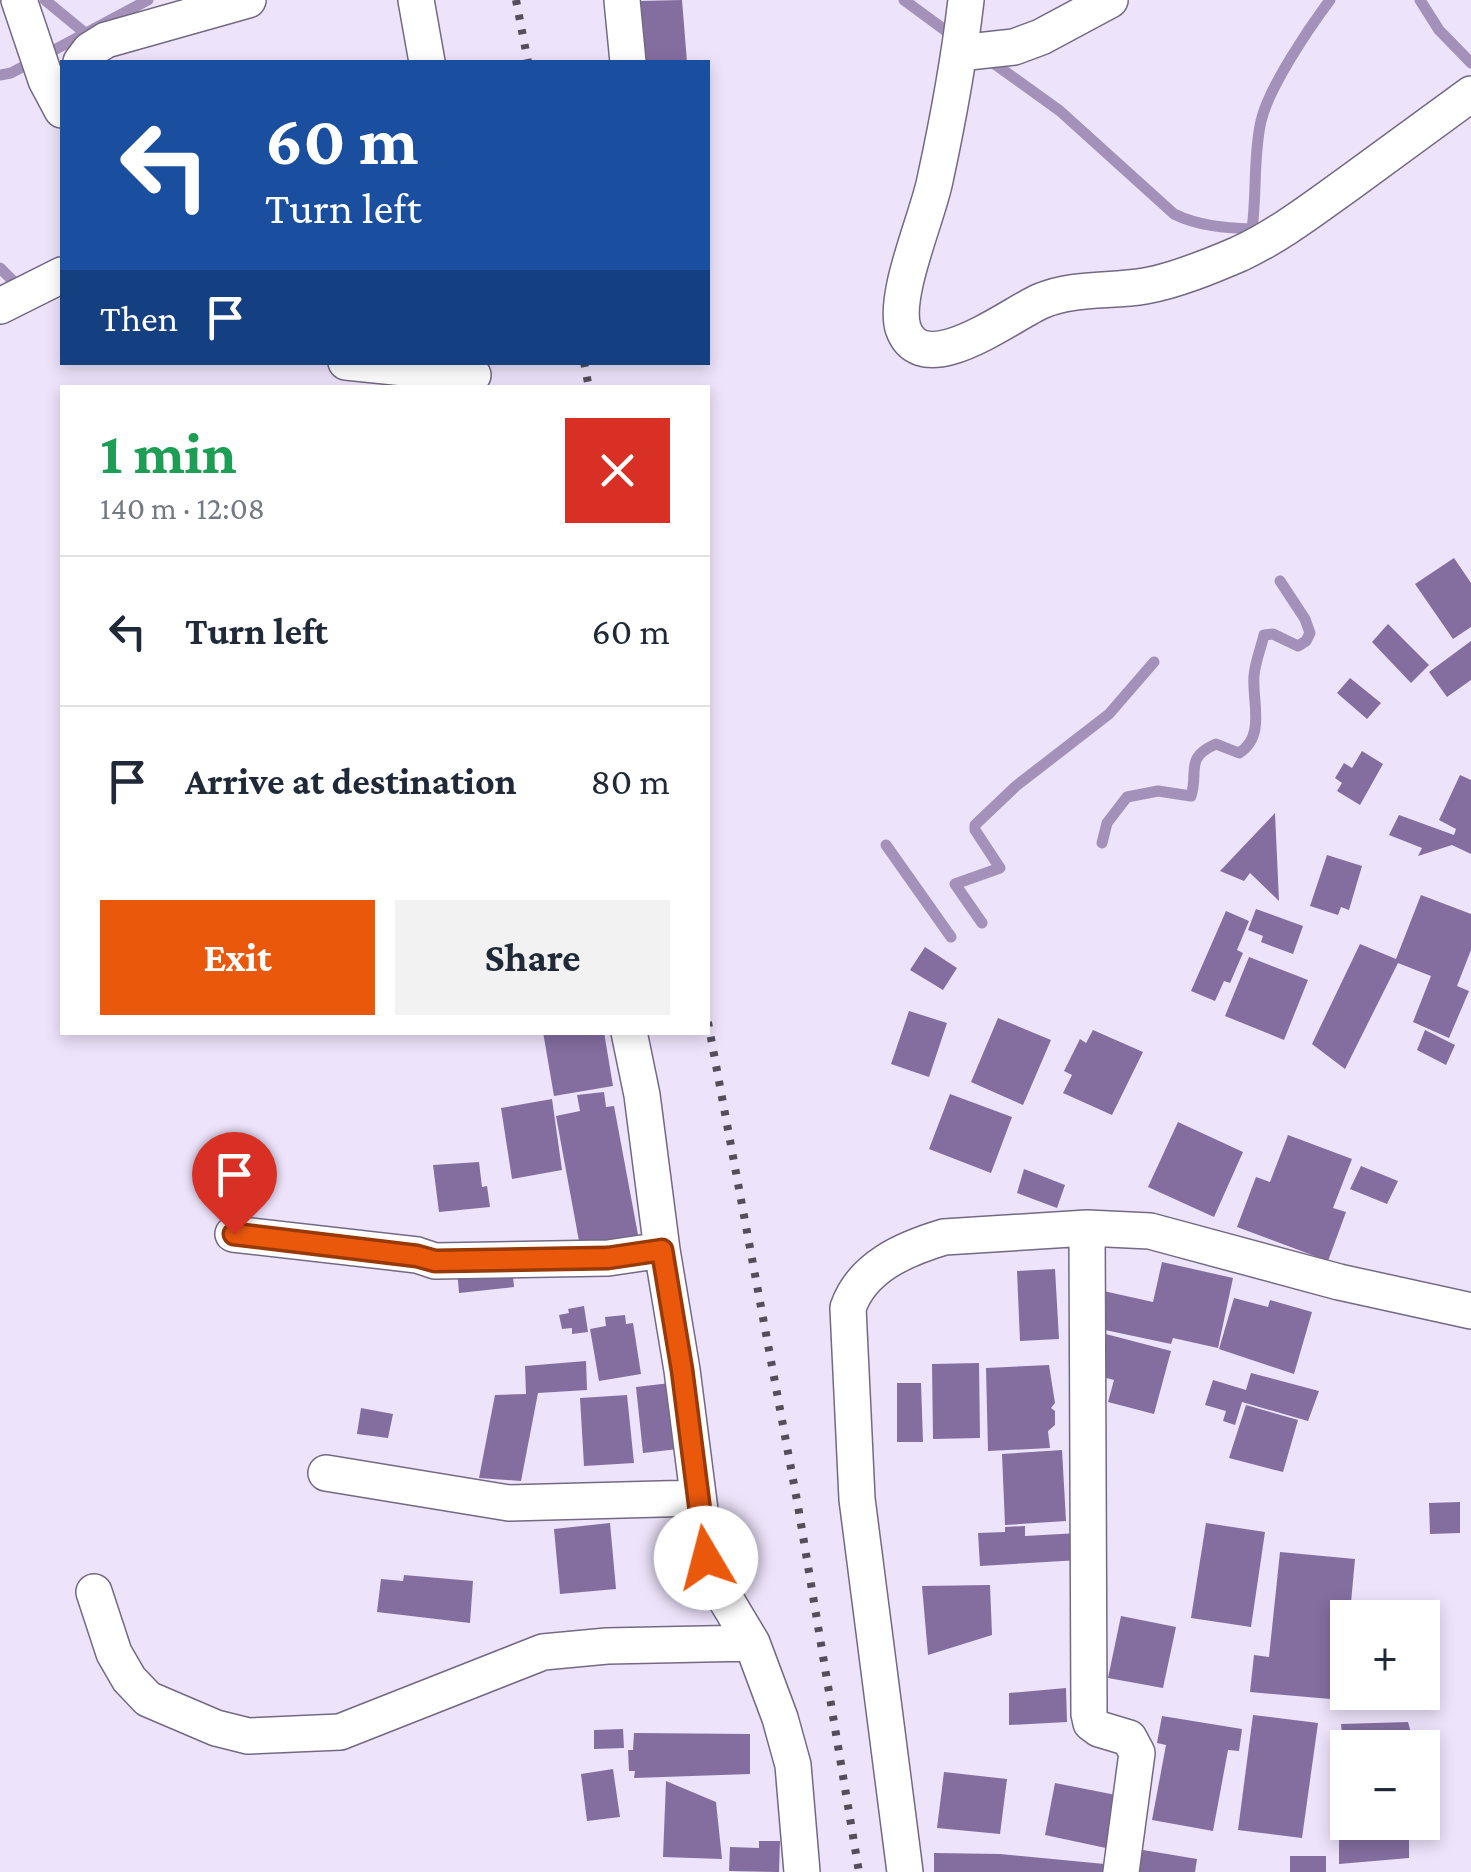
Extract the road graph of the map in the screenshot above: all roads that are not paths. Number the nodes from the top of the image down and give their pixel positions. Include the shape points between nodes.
1 (18, 0) edge
2 (248, 0) edge
3 (416, 0) edge
4 (622, 0) edge
5 (966, 0) edge
6 (1110, 0) edge
7 (960, 53) junction
8 (82, 60) edge
9 (427, 60) edge
10 (628, 60) edge
11 (1470, 94) edge
12 (60, 106) edge
13 (60, 275) edge
14 (0, 306) edge
15 (376, 365) edge
16 (474, 375) edge
17 (630, 1035) edge
18 (1087, 1228) junction
19 (234, 1234) dead end
20 (662, 1250) junction
21 (1471, 1311) edge
22 (326, 1472) dead end
23 (698, 1498) junction
24 (94, 1592) dead end
25 (752, 1643) junction
26 (802, 1872) edge
27 (905, 1872) edge
28 (1121, 1872) edge

1 - 12 street
2 - 8 street via 106,40
3 - 9 street
4 - 10 street
5 - 7 street
6 - 7 street via 1041,38
7 - 11 street via 904,294 902,326 922,350 936,352 1056,296 1151,285 1240,254
13 - 14 street
15 - 16 street
17 - 20 street
18 - 21 street via 1150,1232
18 - 27 street via 925,1243 871,1270 848,1308 857,1499
18 - 28 street via 1089,1714 1099,1729 1129,1738 1137,1753
19 - 20 street via 435,1261 608,1258
20 - 23 street
22 - 23 street via 508,1503
23 - 25 street via 706,1558
24 - 25 street via 114,1653 148,1699 248,1736 340,1732 543,1652
25 - 26 street via 794,1765

